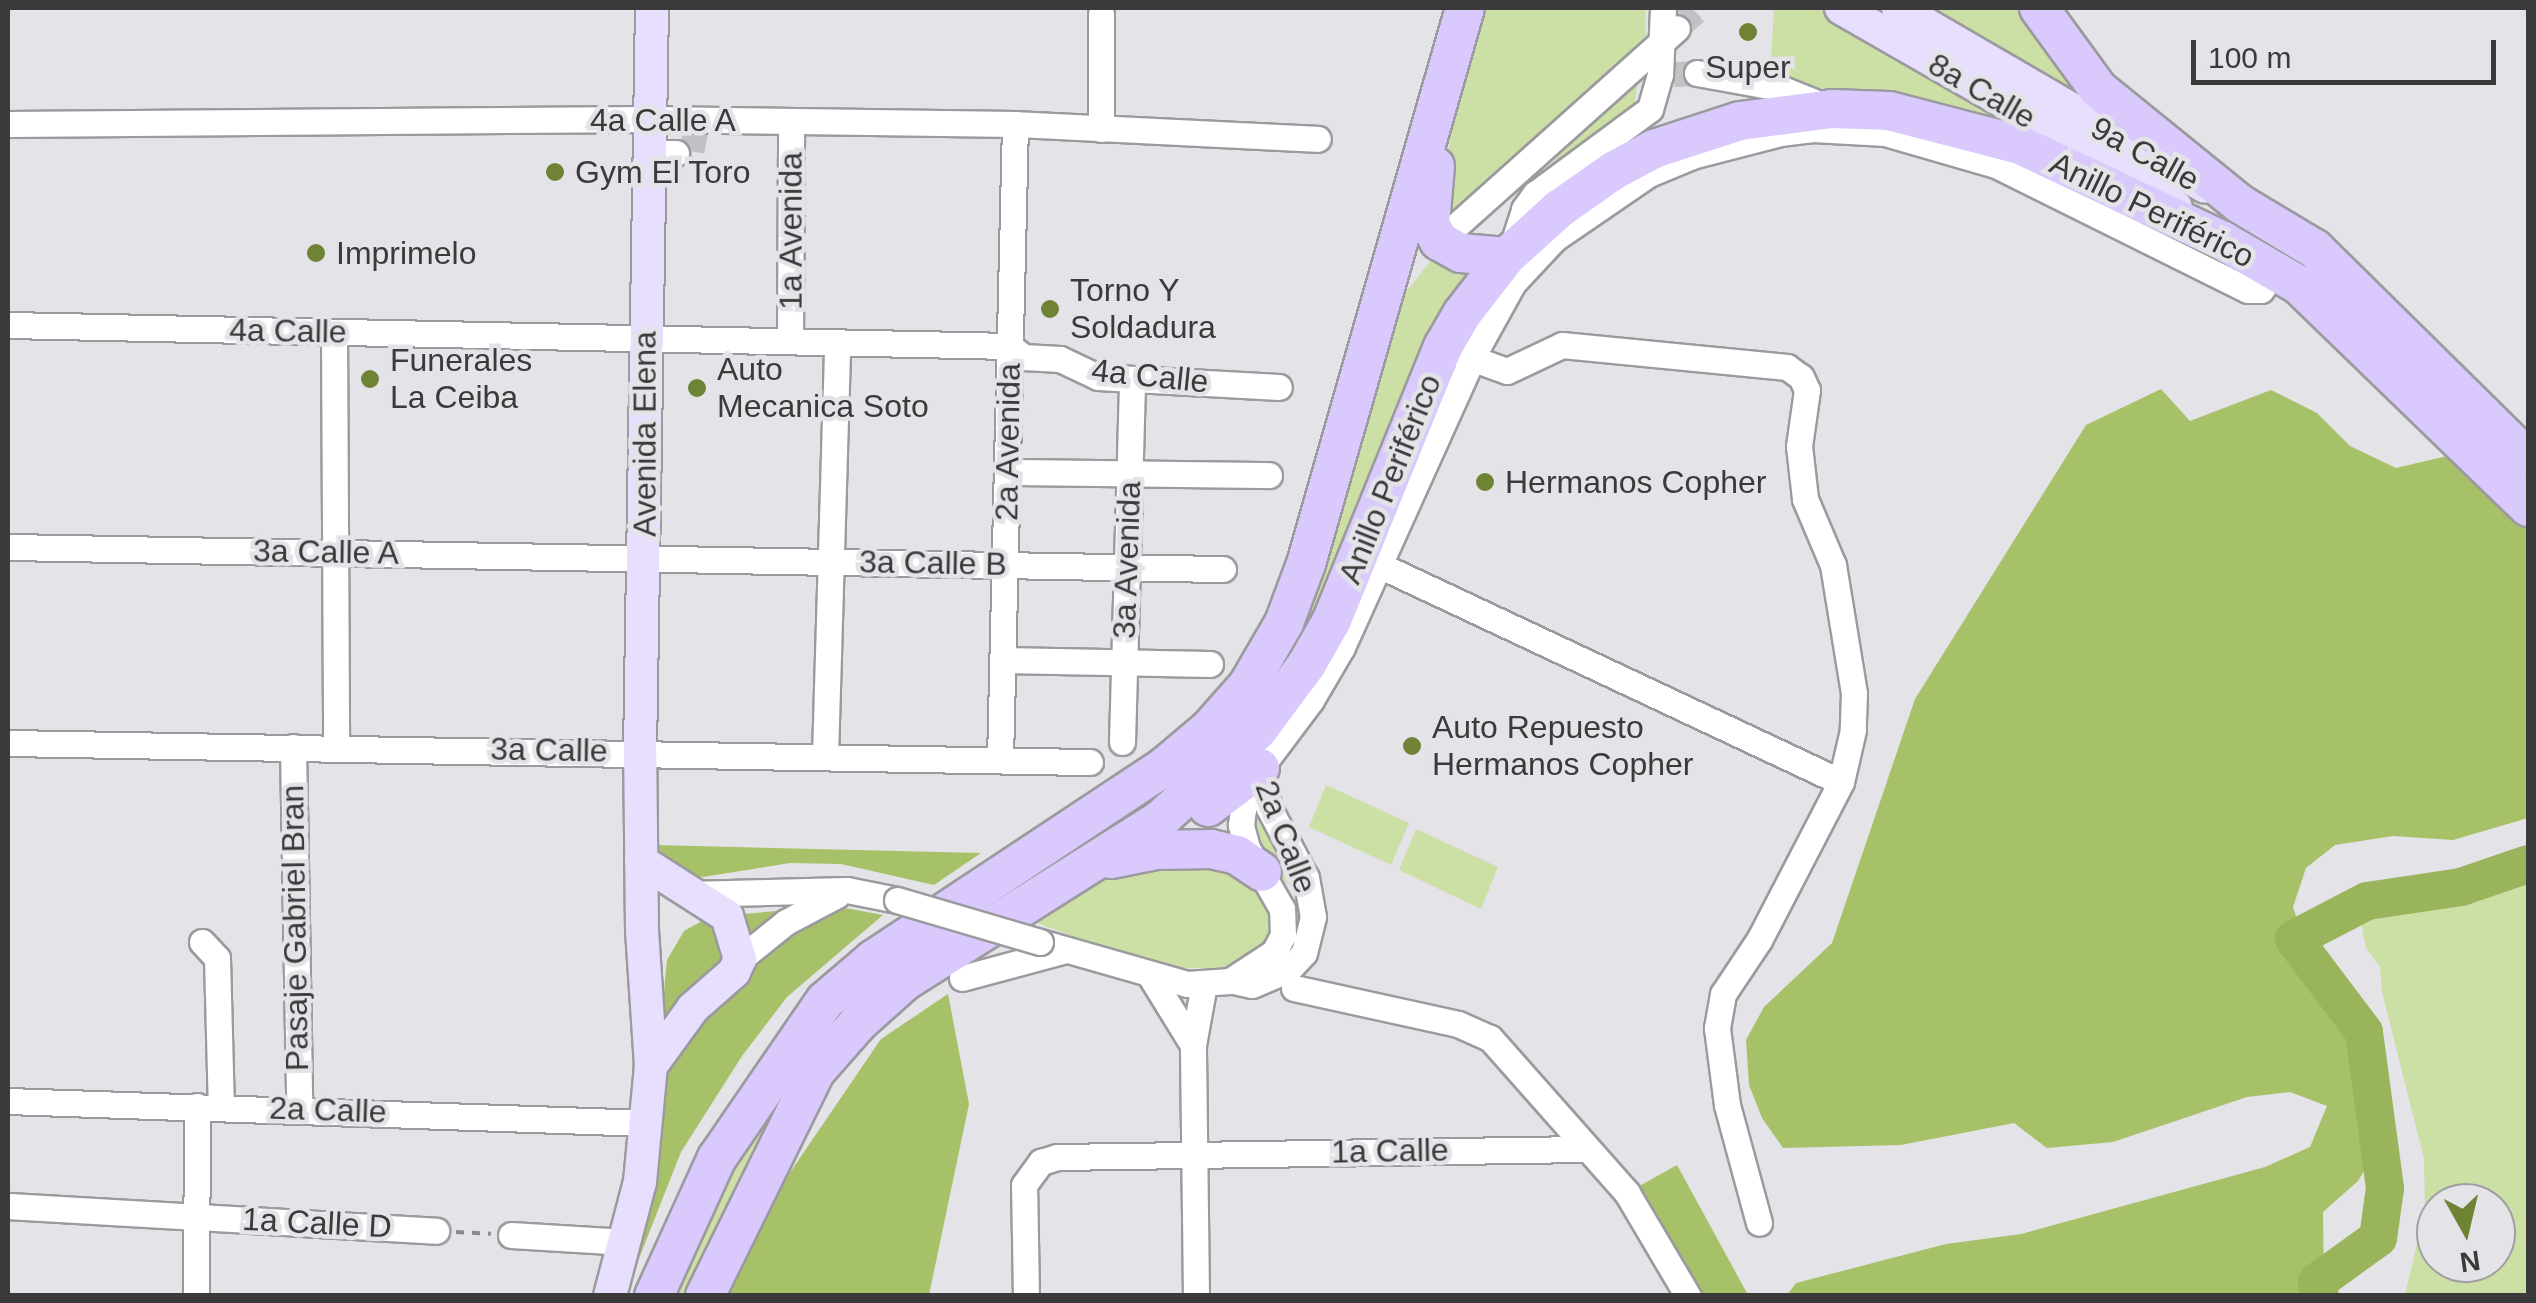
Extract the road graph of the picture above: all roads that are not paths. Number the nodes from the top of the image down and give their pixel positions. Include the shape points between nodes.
1 (652, 8) edge
2 (1465, 8) edge
3 (1841, 8) edge
4 (1898, 8) edge
5 (2039, 8) edge
6 (1101, 14) dead end
7 (1667, 26) edge
8 (1677, 74) junction
9 (1440, 86) junction
10 (1832, 109) junction
11 (650, 119) junction
12 (792, 121) junction
13 (8, 124) edge
14 (1015, 124) junction
15 (1101, 129) junction
16 (1318, 139) dead end
17 (2076, 187) junction
18 (2240, 204) junction
19 (2223, 240) junction
20 (1439, 241) junction
21 (1508, 255) junction
22 (2287, 278) junction
23 (1378, 311) junction
24 (8, 325) edge
25 (334, 332) junction
26 (646, 336) junction
27 (790, 340) junction
28 (838, 342) junction
29 (1010, 346) junction
30 (1458, 354) junction
31 (1132, 379) junction
32 (1279, 386) dead end
33 (2528, 458) edge
34 (1007, 472) junction
35 (1129, 472) junction
36 (1270, 475) dead end
37 (2528, 508) edge
38 (8, 547) edge
39 (336, 552) junction
40 (644, 557) junction
41 (832, 561) junction
42 (1005, 565) junction
43 (1379, 565) junction
44 (1126, 568) junction
45 (1222, 568) dead end
46 (1002, 660) junction
47 (1124, 662) junction
48 (1210, 664) dead end
49 (1122, 742) dead end
50 (8, 743) edge
51 (293, 747) junction
52 (336, 748) junction
53 (640, 752) junction
54 (825, 756) junction
55 (1000, 760) junction
56 (1090, 762) dead end
57 (1260, 768) junction
58 (1841, 782) junction
59 (641, 861) junction
60 (1094, 862) junction
61 (1262, 872) junction
62 (846, 890) junction
63 (687, 894) junction
64 (642, 930) junction
65 (202, 942) dead end
66 (1066, 950) junction
67 (740, 959) junction
68 (1150, 976) junction
69 (962, 978) dead end
70 (1230, 981) junction
71 (1204, 984) junction
72 (1294, 988) dead end
73 (645, 998) junction
74 (693, 1008) junction
75 (1192, 1044) junction
76 (651, 1066) junction
77 (8, 1101) edge
78 (209, 1106) junction
79 (299, 1108) junction
80 (648, 1123) junction
81 (1586, 1149) junction
82 (1194, 1153) junction
83 (8, 1206) edge
84 (196, 1216) junction
85 (1758, 1222) dead end
86 (436, 1230) road end
87 (511, 1235) road end
88 (626, 1242) junction
89 (196, 1296) edge
90 (610, 1296) edge
91 (654, 1296) edge
92 (705, 1296) edge
93 (1026, 1296) edge
94 (1196, 1296) edge
95 (1688, 1296) edge

1 - 11 main road, Avenida Elena
2 - 9 highway, Anillo Periférico
3 - 19 main road, 8a Calle via 2143,182
4 - 18 main road, 9a Calle via 2163,166
5 - 18 highway, Anillo Periférico via 2098,90
6 - 15 street
7 - 8 street
7 - 20 street
8 - 10 street via 1780,88
8 - 21 street via 1650,108 1536,194
9 - 20 highway via 1430,224
9 - 23 highway, Anillo Periférico
10 - 17 highway, Anillo Periférico via 1889,111 2020,146
10 - 21 highway, Anillo Periférico via 1740,121 1654,150 1582,190
11 - 12 street, 4a Calle A
11 - 13 street, 4a Calle A
11 - 26 main road, Avenida Elena via 663,153
12 - 14 street, 4a Calle A
12 - 27 street, 1a Avenida
14 - 15 street, 4a Calle A
14 - 29 street, 2a Avenida
15 - 16 street, 4a Calle A
17 - 19 highway, Anillo Periférico
17 - 22 street, Anillo Periférico via 2248,290
17 - 30 street, Anillo Periférico via 1885,133 1813,129 1725,146 1649,174 1554,238
18 - 33 highway, Anillo Periférico via 2315,250
19 - 22 highway, Anillo Periférico
20 - 21 highway via 1462,253
20 - 23 highway
21 - 30 highway, Anillo Periférico via 1481,286
22 - 37 highway, Anillo Periférico
23 - 91 highway, Anillo Periférico via 1306,564 1284,623 1248,685 1164,767 874,959 825,1000 718,1158
24 - 25 street, 4a Calle
25 - 26 street, 4a Calle
25 - 39 street
26 - 27 street, 4a Calle
26 - 40 main road, Avenida Elena
27 - 28 street, 4a Calle
28 - 29 street, 4a Calle
28 - 41 street, 1a Avenida
29 - 31 street, 4a Calle via 1023,358 1060,360 1084,373
29 - 34 street, 2a Avenida
30 - 43 street, Anillo Periférico
30 - 58 street via 1508,371 1562,345 1787,367 1801,376 1807,390 1798,446 1805,499 1833,564 1854,693
30 - 60 highway, Anillo Periférico via 1307,664 1228,760 1161,820
31 - 32 street, 4a Calle
31 - 35 street, 3a Avenida
34 - 35 street
34 - 42 street, 2a Avenida
35 - 36 street
35 - 44 street, 3a Avenida
38 - 39 street, 3a Calle A
39 - 40 street, 3a Calle A
39 - 52 street
40 - 41 street, 3a Calle B
40 - 53 main road, Avenida Elena
41 - 42 street, 3a Calle B
41 - 54 street, 1a Avenida
42 - 44 street, 3a Calle B
42 - 46 street, 2a Avenida
43 - 57 street, Anillo Periférico via 1312,700
43 - 58 street
44 - 45 street, 3a Calle B
44 - 47 street, 3a Avenida
46 - 47 street
46 - 55 street, 2a Avenida
47 - 48 street
47 - 49 street, 3a Avenida
50 - 51 street, 3a Calle
51 - 52 street, 3a Calle
51 - 79 street, Pasaje Gabriel Bran
52 - 53 street, 3a Calle
53 - 54 street, 3a Calle
53 - 59 main road, Avenida Elena
54 - 55 street, 3a Calle
55 - 56 street, 3a Calle
57 - 60 highway via 1179,828
57 - 61 street, 2a Calle via 1241,825
57 - 70 street, 2a Calle via 1268,808 1306,878 1312,929 1304,953 1288,970 1252,985
58 - 85 street via 1724,994 1717,1028 1728,1105
59 - 63 main road
59 - 64 main road, Avenida Elena
60 - 61 highway via 1198,848 1236,855
60 - 92 highway, Anillo Periférico via 905,982 858,1023 815,1072
61 - 70 street, 2a Calle via 1279,900 1284,936 1269,958
62 - 63 street, 2a Calle
62 - 66 street, 2a Calle, bridge
62 - 67 street via 786,922
63 - 64 main road
63 - 67 main road via 727,916
64 - 73 main road, Avenida Elena
65 - 78 street via 215,951 218,968
66 - 68 street, 2a Calle
66 - 69 street
67 - 74 main road
68 - 71 street, 2a Calle
68 - 75 street
70 - 71 street, 2a Calle
71 - 75 street
72 - 81 street via 1458,1024 1490,1038
73 - 74 main road
73 - 76 main road, Avenida Elena
74 - 76 main road
75 - 82 street
76 - 80 main road, Avenida Elena
77 - 78 street, 2a Calle
78 - 79 street, 2a Calle
78 - 84 street
79 - 80 street, 2a Calle
80 - 88 main road, Avenida Elena
81 - 82 street, 1a Calle
81 - 95 street via 1627,1193
82 - 93 street, 1a Calle via 1040,1162 1024,1186
82 - 94 street
83 - 84 street, 1a Calle D
84 - 86 street, 1a Calle D
84 - 89 street
87 - 88 street
88 - 90 main road, Avenida Elena

